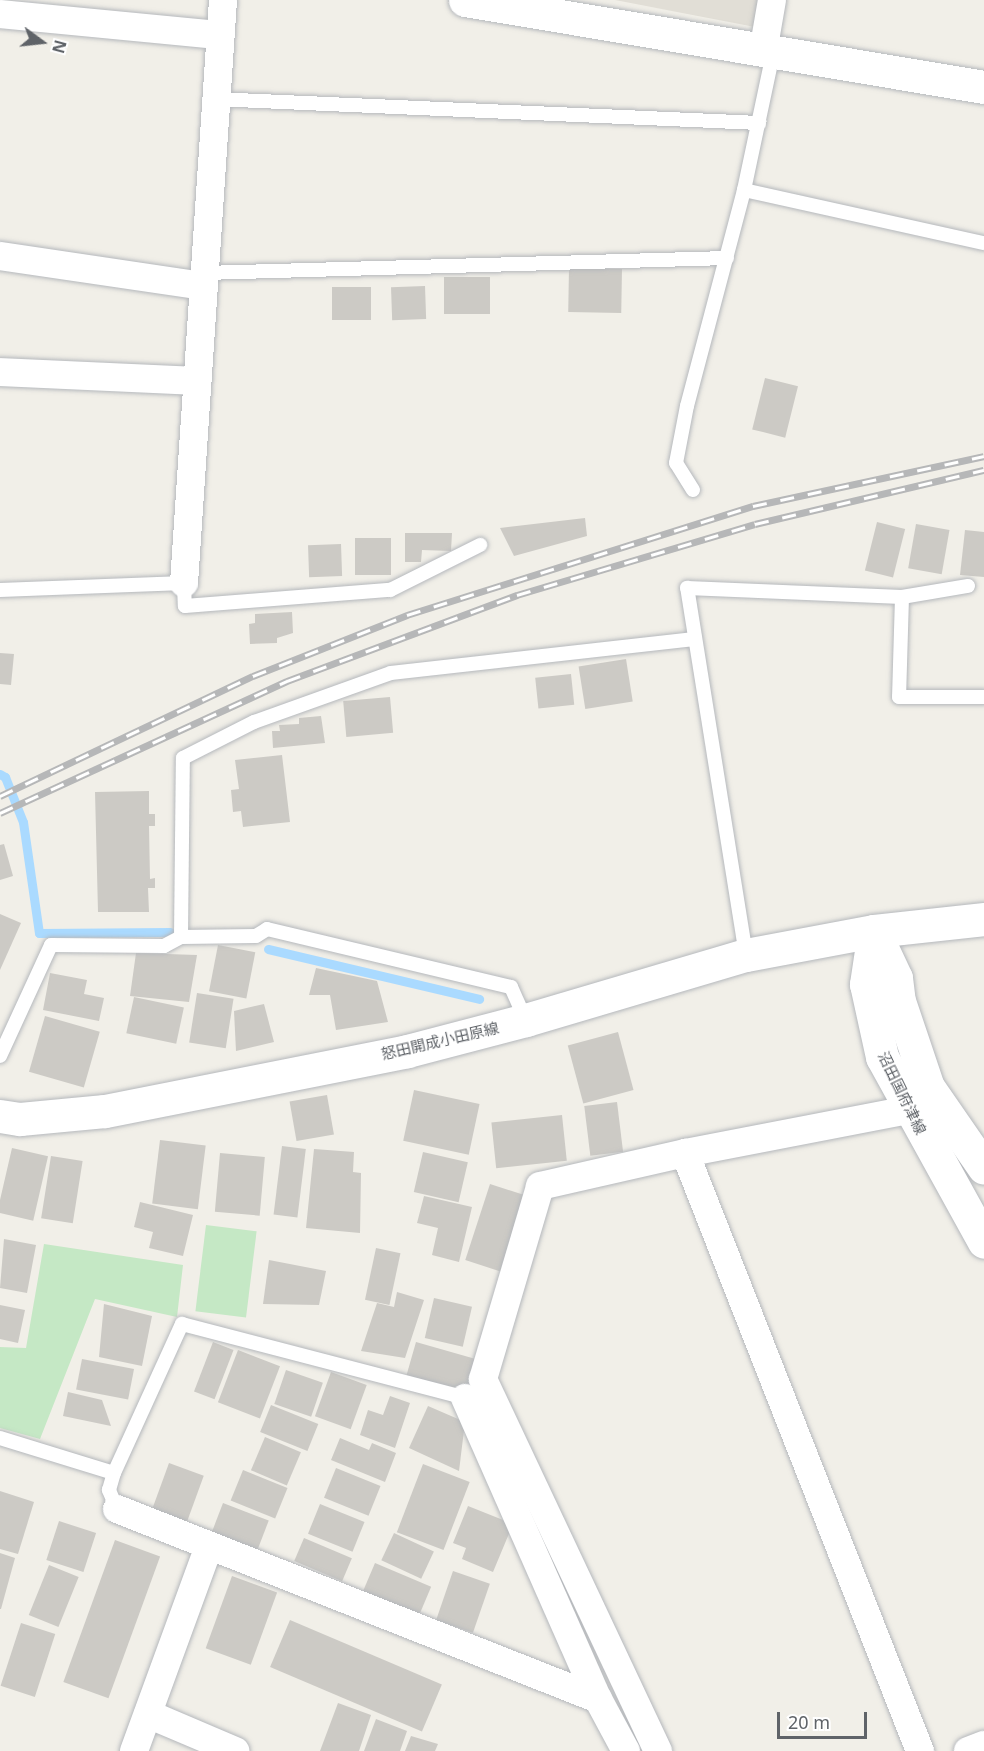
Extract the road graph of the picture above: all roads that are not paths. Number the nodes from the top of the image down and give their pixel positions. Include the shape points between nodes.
1 (223, 0) edge
2 (465, 0) edge
3 (772, 0) edge
4 (0, 14) edge
5 (218, 35) junction
6 (768, 53) junction
7 (984, 87) edge
8 (214, 99) junction
9 (759, 123) junction
10 (744, 190) junction
11 (984, 243) edge
12 (0, 256) edge
13 (727, 258) junction
14 (204, 279) junction
15 (0, 372) edge
16 (195, 381) junction
17 (693, 490) dead end
18 (480, 545) dead end
19 (184, 583) junction
20 (968, 586) dead end
21 (0, 590) edge
22 (902, 597) junction
23 (694, 639) junction
24 (984, 698) edge
25 (984, 919) edge
26 (874, 931) junction
27 (181, 937) junction
28 (746, 955) junction
29 (526, 1020) junction
30 (0, 1056) edge
31 (909, 1110) junction
32 (0, 1116) edge
33 (685, 1153) junction
34 (981, 1161) edge
35 (984, 1242) edge
36 (465, 1398) junction
37 (495, 1403) junction
38 (0, 1438) edge
39 (114, 1473) junction
40 (117, 1509) joint
41 (209, 1546) junction
42 (598, 1699) junction
43 (148, 1714) junction
44 (984, 1745) edge
45 (134, 1751) edge
46 (235, 1751) edge
47 (626, 1751) edge
48 (658, 1751) edge
49 (920, 1751) edge
50 (968, 1751) edge

1 - 5 street
2 - 6 main road
3 - 6 street
4 - 5 street
5 - 8 street
6 - 7 main road
6 - 9 lane
8 - 9 lane
8 - 14 street
9 - 10 lane
10 - 11 lane
10 - 13 lane
12 - 14 street
13 - 14 lane
13 - 17 lane via 687,406 676,463
14 - 16 street
15 - 16 street
16 - 19 street
18 - 19 lane via 390,590 185,606
19 - 21 lane
20 - 22 lane
22 - 23 lane via 687,588
22 - 24 lane via 899,697
23 - 27 lane via 391,673 254,722 183,758
23 - 28 lane
25 - 26 main road
26 - 28 main road, 怒田開成小田原線
26 - 31 main road, 沼田国府津線 via 866,984 882,1057
26 - 34 main road, 沼田国府津線 via 896,978 899,1001 928,1087
27 - 29 lane via 256,936 267,929 511,987
27 - 30 lane via 164,946 51,945
28 - 29 main road, 怒田開成小田原線
29 - 32 main road, 怒田開成小田原線 via 407,1051 105,1111 20,1119
31 - 33 street
31 - 35 main road, 沼田国府津線
33 - 37 street via 540,1186 483,1380
33 - 49 street
36 - 37 lane
36 - 39 lane via 182,1324
36 - 42 street
37 - 48 street
38 - 39 lane
39 - 40 lane via 110,1490
40 - 41 street
41 - 42 street
41 - 43 street
42 - 47 street
43 - 45 street
43 - 46 street
44 - 50 street

